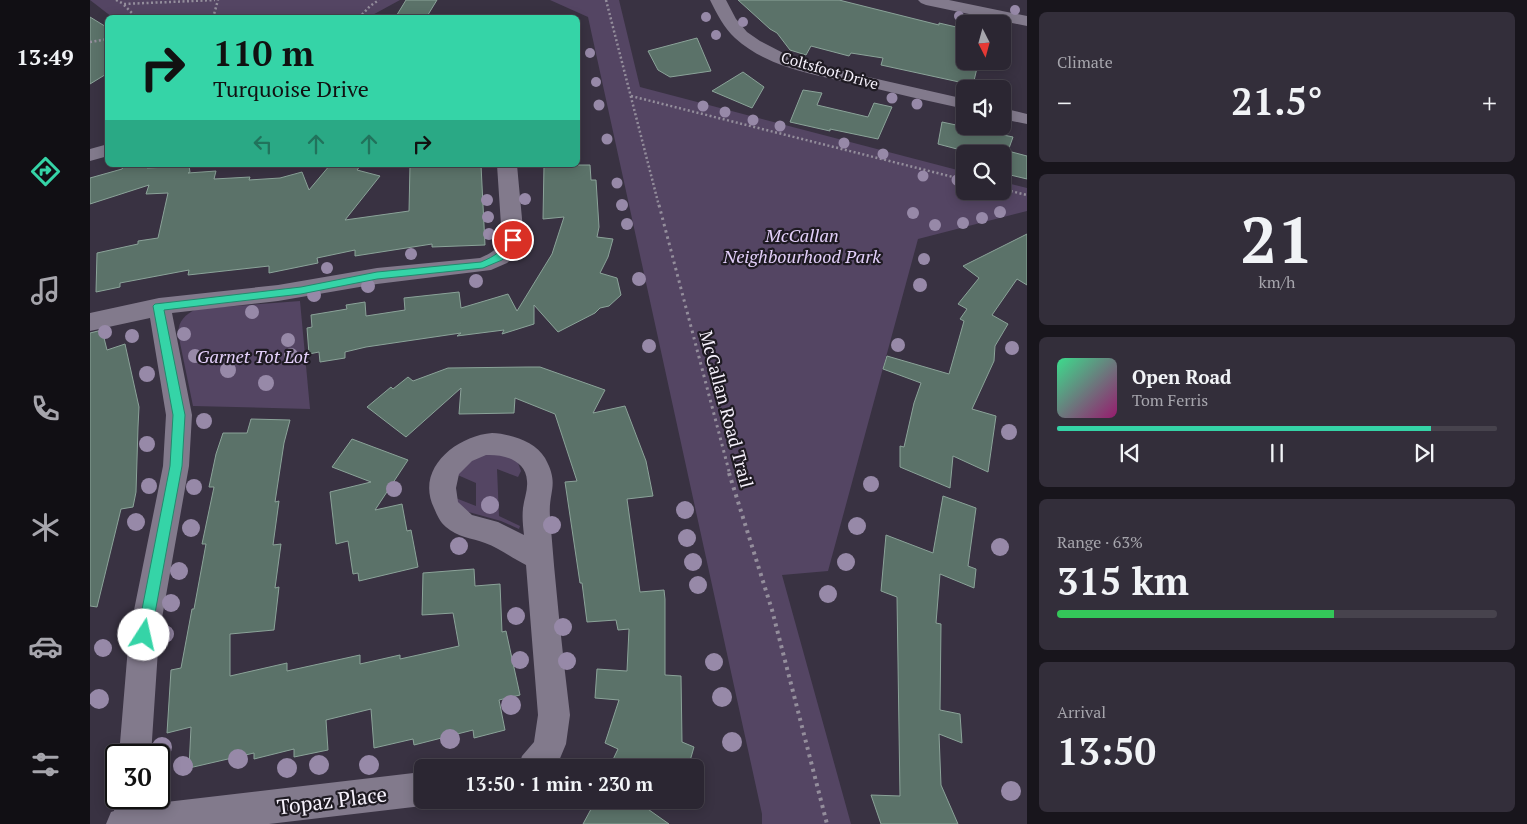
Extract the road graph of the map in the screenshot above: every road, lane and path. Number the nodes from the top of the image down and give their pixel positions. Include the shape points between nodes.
1 (116, 0) edge
2 (217, 0) edge
3 (379, 0) edge
4 (606, 0) edge
5 (718, 0) edge
6 (926, 0) edge
7 (124, 4) junction
8 (133, 15) edge
9 (213, 15) edge
10 (362, 15) edge
11 (1027, 20) edge
12 (105, 40) edge
13 (90, 42) edge
14 (631, 96) junction
15 (956, 102) edge
16 (1011, 115) edge
17 (1027, 119) edge
18 (105, 151) edge
19 (90, 155) edge
20 (507, 167) edge
21 (956, 178) edge
22 (1011, 192) edge
23 (1027, 196) edge
24 (159, 306) junction
25 (90, 322) edge
26 (539, 557) junction
27 (136, 744) edge
28 (543, 759) edge
29 (414, 790) edge
30 (128, 815) edge
31 (827, 824) edge

1 - 7 path
2 - 7 path
2 - 9 path
3 - 10 path
4 - 14 path, McCallan Road Trail
5 - 15 street, Coltsfoot Drive via 742,36 790,62
6 - 11 street
7 - 8 path
12 - 13 path
14 - 21 path
14 - 31 path, McCallan Road Trail via 723,452 772,610
16 - 17 street
18 - 19 street
20 - 24 street via 513,240 499,258 483,265
22 - 23 path
24 - 25 street
24 - 27 street via 179,415 176,466 144,635
26 - 26 street via 537,504 541,479 531,459 512,447 500,444 487,444 461,455 444,476 442,489 450,513 460,522 488,531
26 - 28 street via 554,715 553,735
29 - 30 street, Topaz Place

